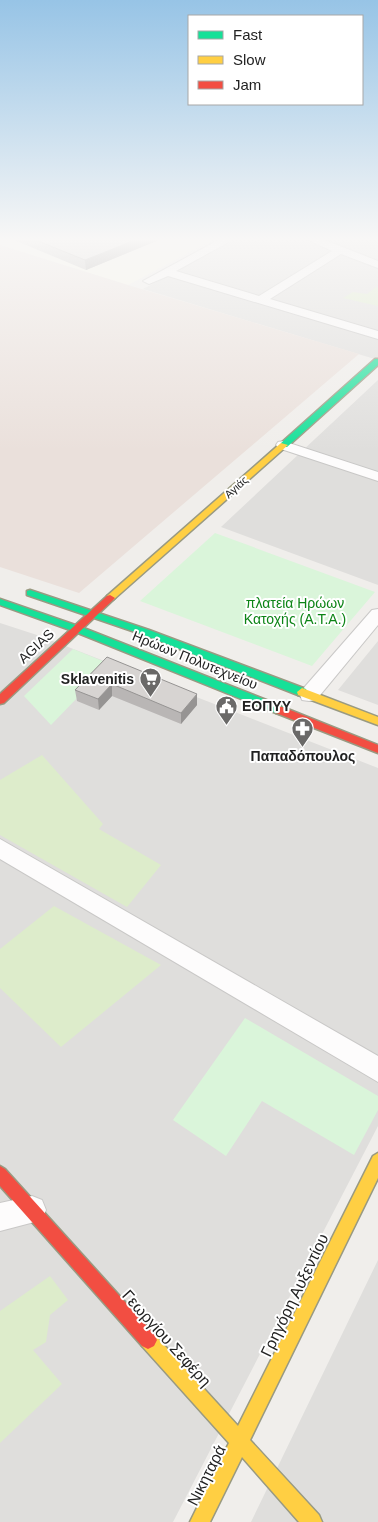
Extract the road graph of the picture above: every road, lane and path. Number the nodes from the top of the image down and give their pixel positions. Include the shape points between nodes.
1 (288, 308) edge
2 (378, 335) edge
3 (378, 361) edge
4 (283, 445) junction
5 (378, 477) edge
6 (16, 589) dead end
7 (0, 602) edge
8 (94, 614) junction
9 (378, 614) edge
10 (77, 629) junction
11 (309, 695) junction
12 (0, 700) edge
13 (378, 722) edge
14 (378, 749) edge
15 (0, 848) edge
16 (378, 1070) edge
17 (378, 1161) edge
18 (0, 1174) edge
19 (32, 1210) junction
20 (0, 1217) edge
21 (240, 1443) junction
22 (207, 1515) edge
23 (312, 1522) edge

1 - 2 street
3 - 4 main road, Αγιάς
4 - 5 street
4 - 8 main road, Αγιάς
6 - 8 main road, Ηρώων Πολυτεχνείου
7 - 10 main road, Ηρώων Πολυτεχνείου
8 - 10 main road, AGIAS
8 - 11 main road, Ηρώων Πολυτεχνείου
9 - 11 street
10 - 12 main road, AGIAS
10 - 14 main road, Ηρώων Πολυτεχνείου
11 - 13 main road, Ηρώων Πολυτεχνείου
15 - 16 street
17 - 21 main road, Γρηγόρη Αυξεντίου
18 - 19 main road, Γεωργίου Σεφέρη
19 - 20 street
19 - 21 main road, Γεωργίου Σεφέρη
21 - 22 main road, Νικηταρά
21 - 23 main road, Γεωργίου Σεφέρη

